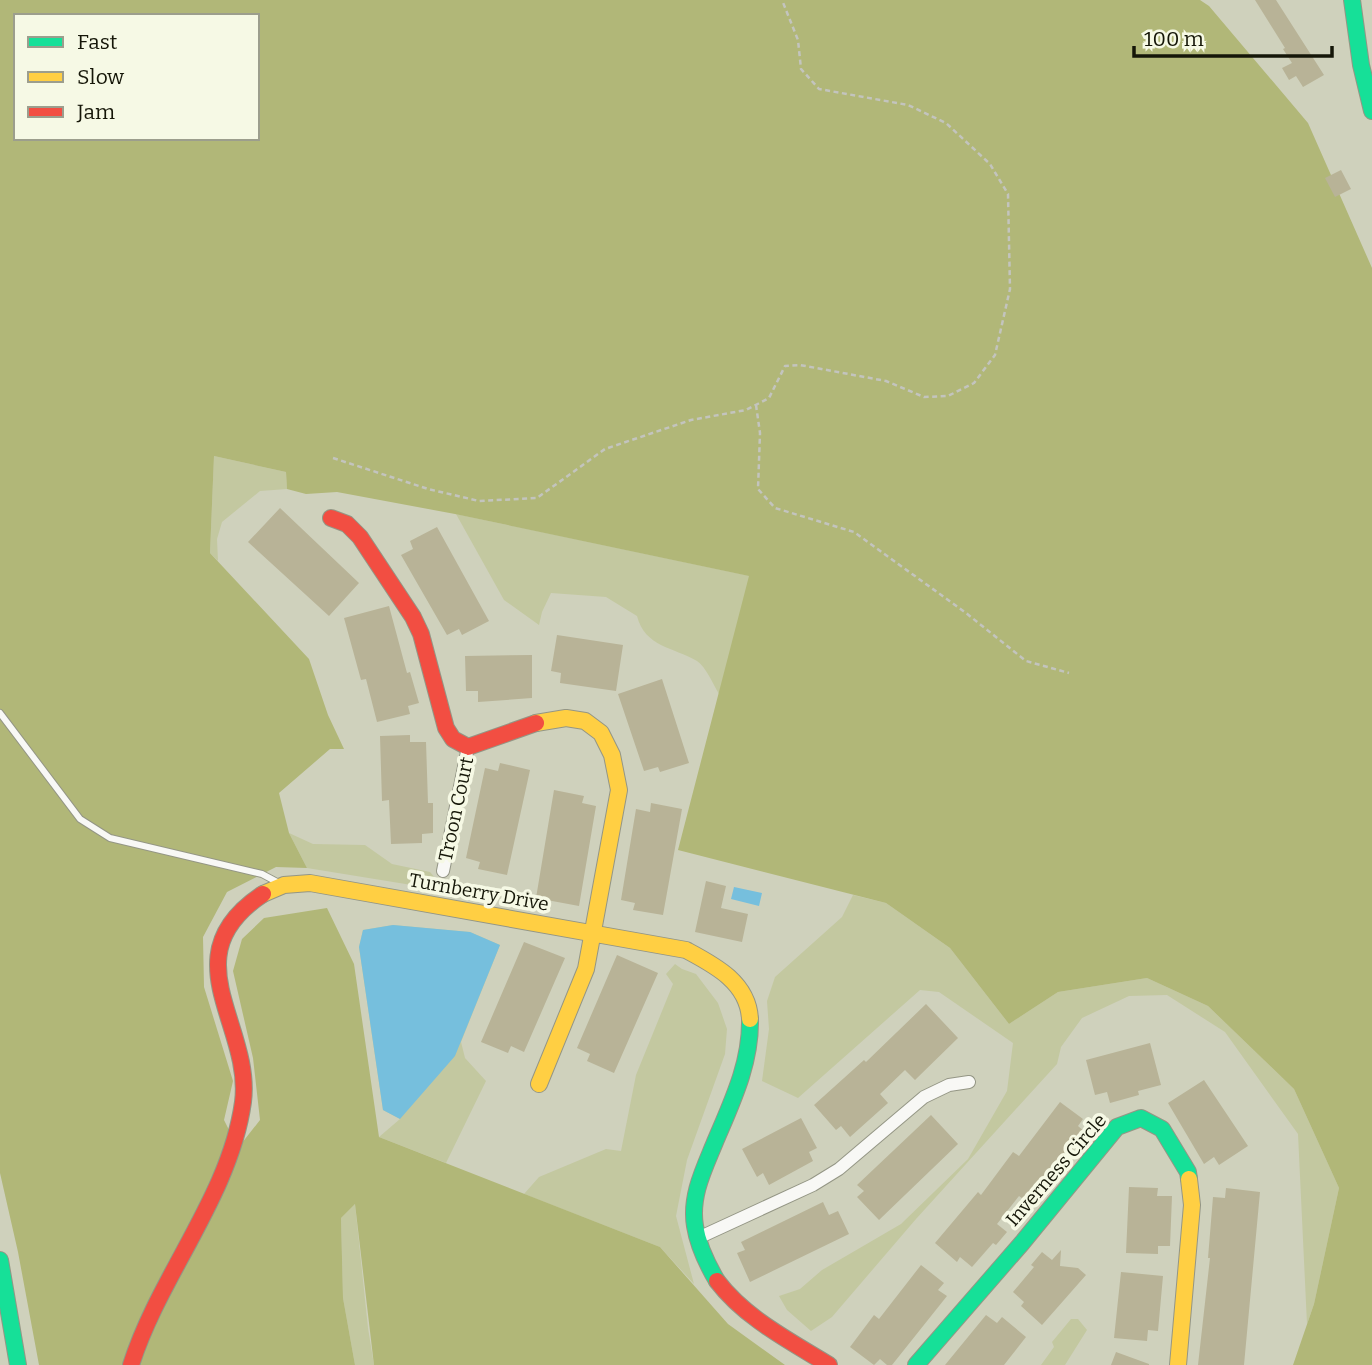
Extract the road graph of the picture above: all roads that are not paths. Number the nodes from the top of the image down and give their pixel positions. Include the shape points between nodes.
1 (1352, 0) edge
2 (1372, 111) edge
3 (331, 518) dead end
4 (0, 713) edge
5 (468, 747) junction
6 (443, 871) dead end
7 (282, 885) junction
8 (594, 933) junction
9 (969, 1082) dead end
10 (539, 1084) dead end
11 (698, 1238) junction
12 (0, 1260) edge
13 (18, 1365) edge
14 (131, 1365) edge
15 (829, 1365) edge
16 (916, 1365) edge
17 (1178, 1365) edge

1 - 2 main road
3 - 5 main road via 347,524 360,537 413,617 446,728 453,739
4 - 7 lane via 80,819 110,838 262,874
5 - 6 street, Troon Court
5 - 8 main road via 558,717 577,717 595,726 607,742 617,764 619,790
7 - 8 main road, Turnberry Drive via 310,883
7 - 14 main road, Turnberry Drive via 238,917 219,954 217,983 243,1073 244,1100 222,1170
8 - 10 main road via 583,976
8 - 11 main road, Turnberry Drive via 707,958 730,974 746,998 752,1025 750,1054 700,1179 694,1216
9 - 11 street via 948,1085 925,1097 813,1185
11 - 15 main road, Turnberry Drive via 720,1285 736,1303
12 - 13 main road
16 - 17 main road, Inverness Circle via 1117,1127 1141,1118 1162,1129 1191,1183

